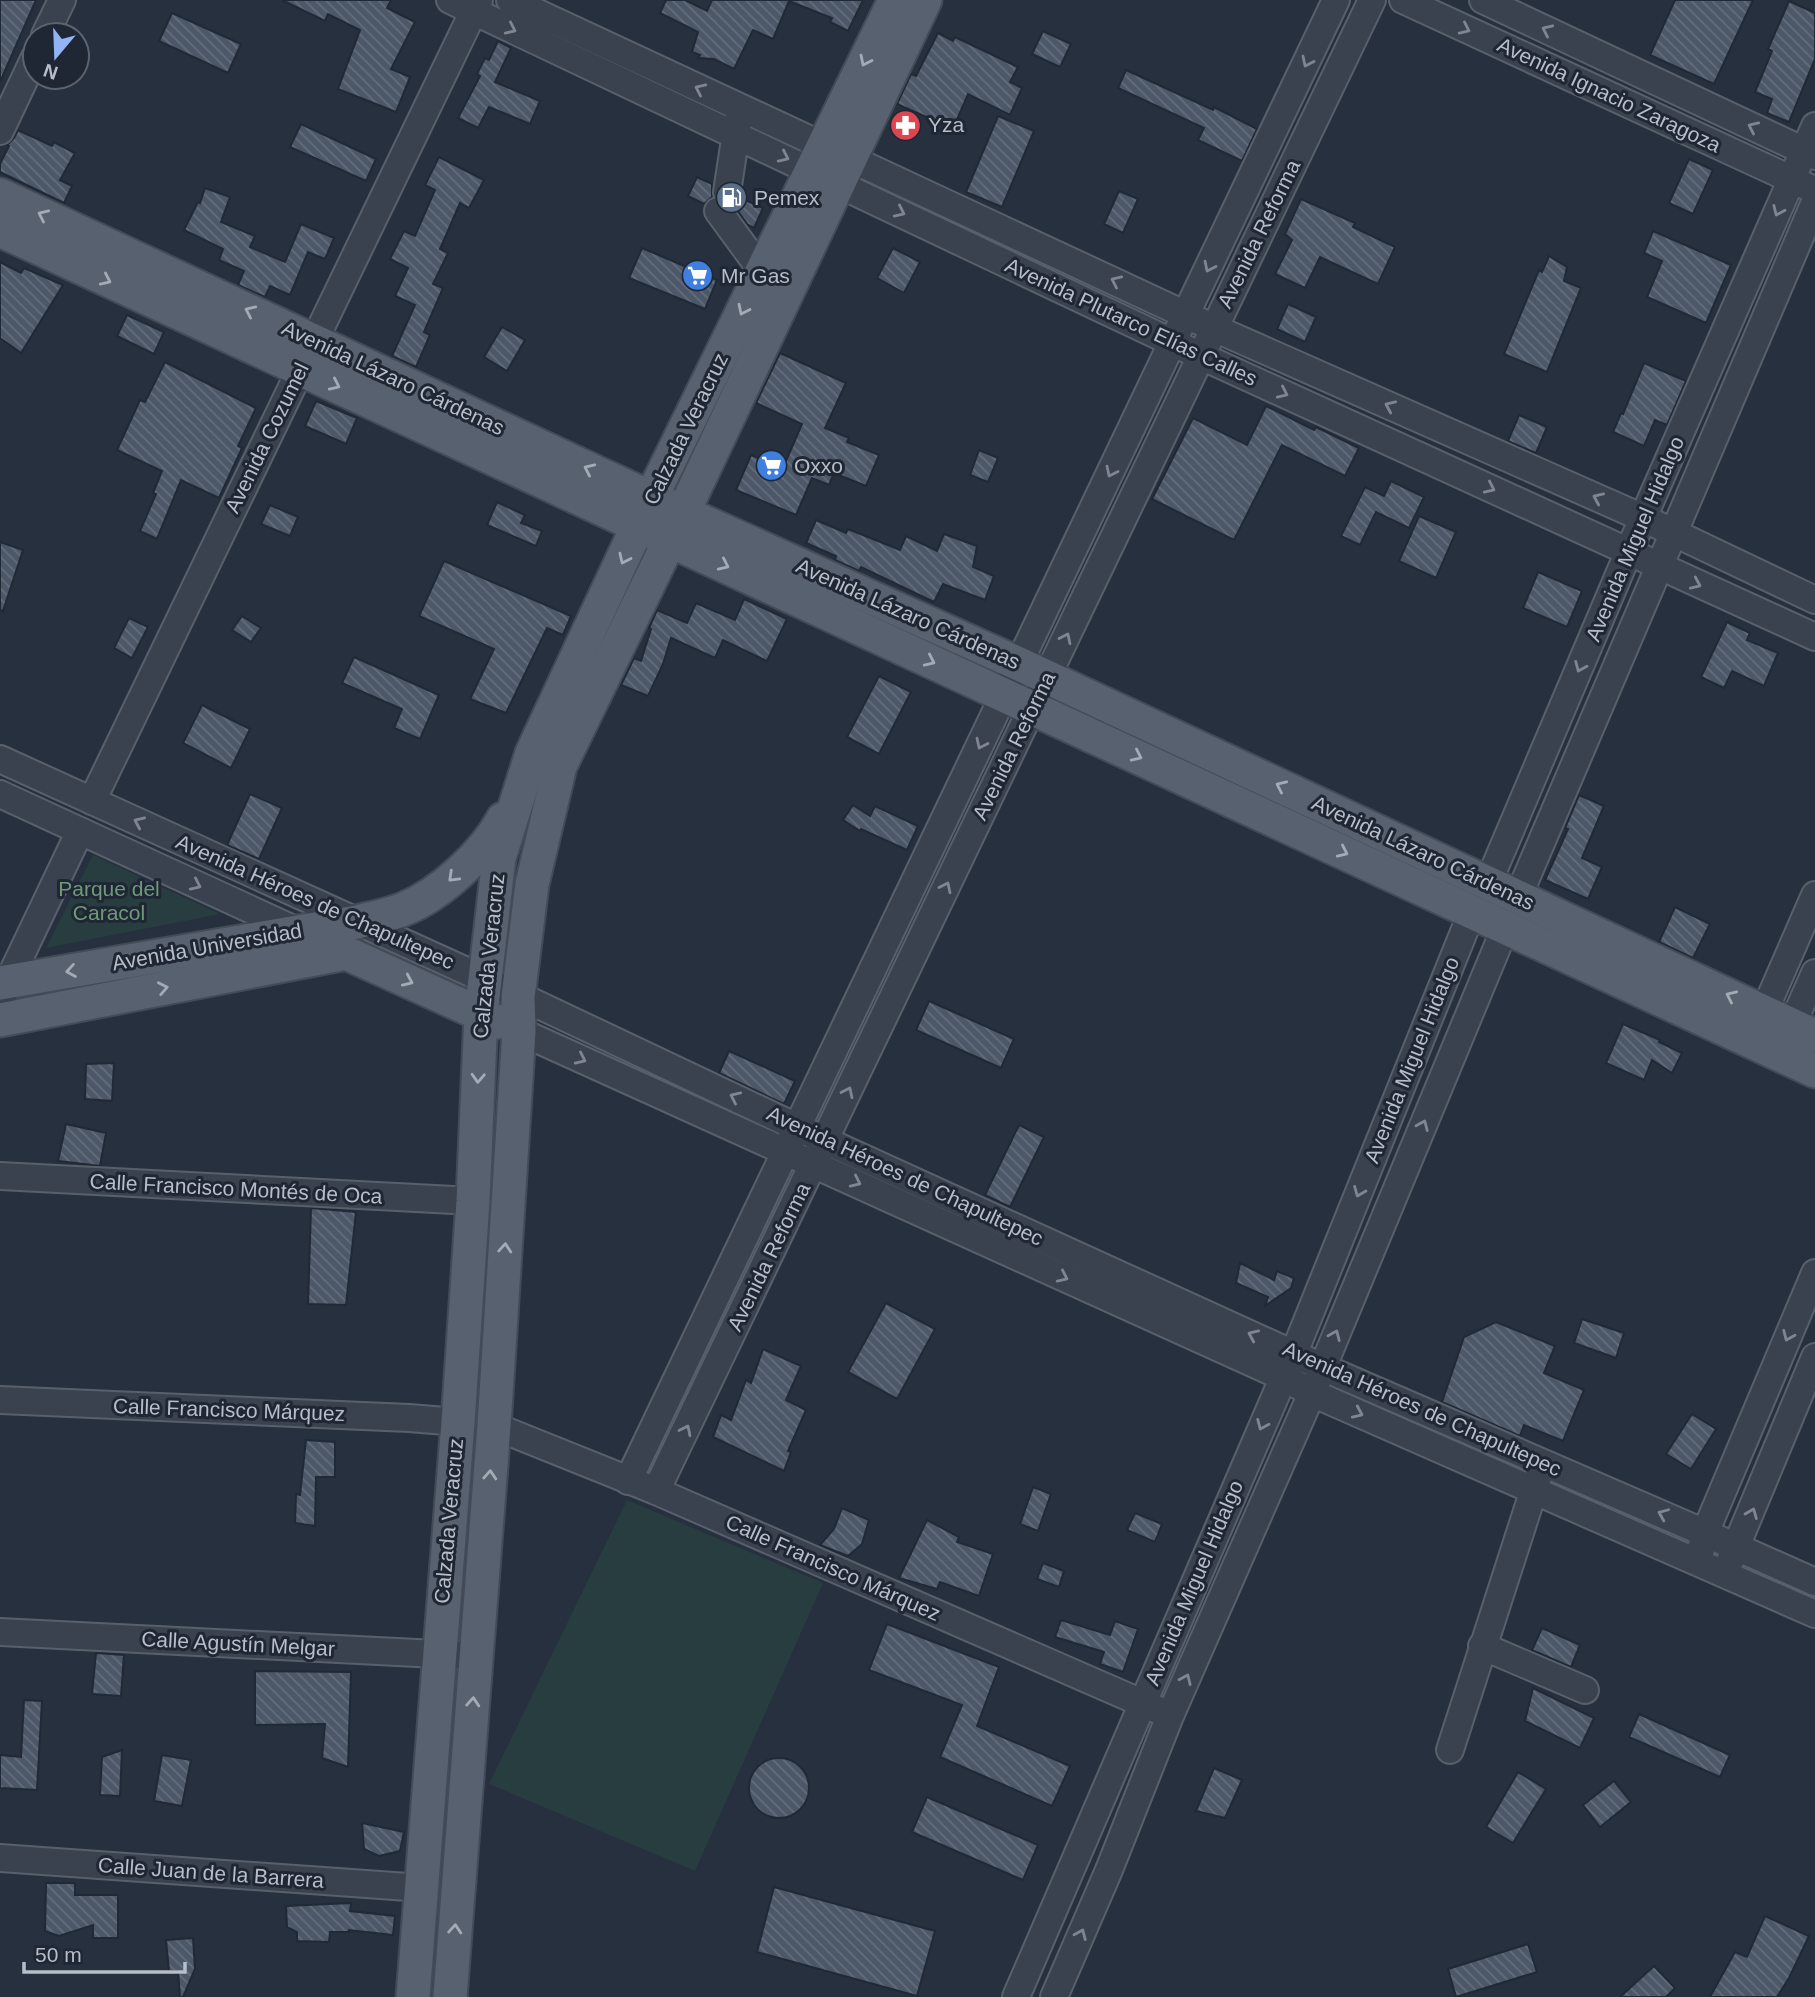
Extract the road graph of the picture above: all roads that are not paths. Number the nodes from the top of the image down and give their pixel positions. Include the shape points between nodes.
1 (62, 0) edge
2 (450, 0) edge
3 (510, 0) edge
4 (895, 0) edge
5 (925, 0) edge
6 (1336, 0) edge
7 (1372, 0) edge
8 (1403, 0) edge
9 (1483, 0) edge
10 (476, 6) edge
11 (52, 21) edge
12 (21, 87) edge
13 (739, 108) junction
14 (1815, 126) edge
15 (0, 131) edge
16 (736, 135) junction
17 (1810, 154) edge
18 (831, 165) junction
19 (1804, 185) edge
20 (0, 195) edge
21 (1815, 202) edge
22 (0, 230) edge
23 (762, 271) junction
24 (1186, 314) junction
25 (1214, 328) junction
26 (1173, 342) junction
27 (307, 355) junction
28 (1201, 356) junction
29 (1706, 374) junction
30 (1736, 387) junction
31 (645, 512) junction
32 (1643, 518) junction
33 (676, 526) junction
34 (1673, 533) junction
35 (1629, 551) junction
36 (1660, 568) junction
37 (1815, 600) edge
38 (1815, 637) edge
39 (1033, 671) junction
40 (1018, 701) junction
41 (0, 759) edge
42 (523, 783) junction
43 (0, 794) edge
44 (92, 801) junction
45 (80, 831) junction
46 (1488, 883) junction
47 (1815, 895) edge
48 (1518, 897) junction
49 (1472, 912) junction
50 (357, 922) junction
51 (1506, 928) junction
52 (298, 932) junction
53 (346, 953) junction
54 (1815, 972) edge
55 (484, 979) junction
56 (3, 990) edge
57 (518, 997) junction
58 (481, 1014) junction
59 (0, 1020) edge
60 (519, 1031) junction
61 (1780, 1034) edge
62 (1815, 1071) edge
63 (798, 1126) junction
64 (785, 1152) junction
65 (819, 1152) junction
66 (0, 1176) edge
67 (473, 1201) junction
68 (1815, 1273) edge
69 (1815, 1357) edge
70 (1288, 1365) junction
71 (1322, 1367) junction
72 (1312, 1393) junction
73 (0, 1400) edge
74 (458, 1422) junction
75 (494, 1426) junction
76 (1544, 1463) junction
77 (628, 1481) junction
78 (656, 1491) junction
79 (1532, 1491) junction
80 (1706, 1533) junction
81 (1737, 1547) junction
82 (1697, 1563) junction
83 (1723, 1574) junction
84 (1815, 1583) edge
85 (1815, 1614) edge
86 (0, 1632) edge
87 (1482, 1646) junction
88 (438, 1654) junction
89 (476, 1656) junction
90 (1585, 1690) dead end
91 (1143, 1703) junction
92 (1170, 1716) junction
93 (1450, 1750) dead end
94 (0, 1858) edge
95 (422, 1888) junction
96 (414, 1997) edge
97 (450, 1997) edge
98 (1016, 1997) edge
99 (1054, 1997) edge

1 - 11 street
2 - 10 street, Avenida Plutarco Elías Calles
13 -> 3 street, Avenida Plutarco Elías Calles
4 -> 18 main road, Calzada Veracruz
5 - 18 main road, Calzada Veracruz
6 -> 24 street, Avenida Reforma
7 - 25 street, Avenida Reforma
8 -> 19 street, Avenida Ignacio Zaragoza
17 -> 9 street, Avenida Ignacio Zaragoza
10 -> 16 street, Avenida Plutarco Elías Calles
10 - 27 street, Avenida Cozumel
12 - 15 street
13 - 16 street
13 - 18 street, Avenida Plutarco Elías Calles
14 - 17 street, Avenida Miguel Hidalgo
16 -> 18 street, Avenida Plutarco Elías Calles
16 - 23 street via 723,201
17 - 19 street, Avenida Miguel Hidalgo
18 - 23 main road, Calzada Veracruz
24 -> 18 street, Avenida Plutarco Elías Calles
18 -> 26 street, Avenida Plutarco Elías Calles
18 - 33 main road, Calzada Veracruz
19 -> 29 street, Avenida Miguel Hidalgo
27 -> 20 main road, Avenida Lázaro Cárdenas
21 - 30 street, Avenida Miguel Hidalgo
22 -> 27 main road, Avenida Lázaro Cárdenas
23 -> 31 main road, Calzada Veracruz
24 - 25 street, Avenida Plutarco Elías Calles
24 - 26 street, Avenida Reforma
25 - 28 street, Avenida Reforma
32 -> 25 street, Avenida Plutarco Elías Calles
26 - 28 street, Avenida Plutarco Elías Calles
26 -> 39 street, Avenida Reforma
27 - 31 main road, Avenida Lázaro Cárdenas
27 - 44 street, Avenida Cozumel
28 -> 35 street, Avenida Plutarco Elías Calles
39 -> 28 street, Avenida Reforma
29 - 30 street
29 - 32 street, Avenida Miguel Hidalgo
30 - 34 street, Avenida Miguel Hidalgo
31 - 33 main road, Avenida Lázaro Cárdenas
31 -> 42 main road, Calzada Veracruz via 532,753
32 - 34 street, Avenida Plutarco Elías Calles
32 - 35 street, Avenida Miguel Hidalgo
33 - 39 main road, Avenida Lázaro Cárdenas
33 -> 40 main road, Avenida Lázaro Cárdenas
33 - 57 main road, Calzada Veracruz via 560,766 531,884
34 - 36 street, Avenida Miguel Hidalgo
34 - 37 street, Avenida Plutarco Elías Calles
35 - 36 street, Avenida Plutarco Elías Calles
35 -> 46 street, Avenida Miguel Hidalgo
36 -> 38 street, Avenida Plutarco Elías Calles
36 - 48 street, Avenida Miguel Hidalgo
39 - 40 street, Avenida Reforma
46 -> 39 main road, Avenida Lázaro Cárdenas
40 -> 49 main road, Avenida Lázaro Cárdenas
40 -> 63 street, Avenida Reforma
65 -> 40 street, Avenida Reforma
41 - 44 street, Avenida Héroes de Chapultepec
42 -> 50 main road, Avenida Universidad via 498,830 441,889 404,909
42 - 55 main road, Calzada Veracruz via 499,858
43 - 45 street, Avenida Héroes de Chapultepec
50 -> 44 street, Avenida Héroes de Chapultepec
45 -> 52 street, Avenida Héroes de Chapultepec
45 - 56 street
46 - 48 main road, Avenida Lázaro Cárdenas
46 - 49 street, Avenida Miguel Hidalgo
47 - 61 street
48 - 51 street, Avenida Miguel Hidalgo
61 -> 48 main road, Avenida Lázaro Cárdenas
49 - 51 main road, Avenida Lázaro Cárdenas
49 -> 70 street, Avenida Miguel Hidalgo
50 - 52 main road, Avenida Universidad
50 - 55 street, Avenida Héroes de Chapultepec
51 - 61 main road, Avenida Lázaro Cárdenas
71 -> 51 street, Avenida Miguel Hidalgo
52 - 53 street, Avenida Héroes de Chapultepec
52 -> 56 main road, Avenida Universidad
53 -> 58 main road, Avenida Héroes de Chapultepec
59 -> 53 main road, Avenida Universidad
54 - 61 street
55 - 57 street, Avenida Héroes de Chapultepec
55 - 58 main road, Calzada Veracruz
57 - 60 main road, Calzada Veracruz
63 -> 57 street, Avenida Héroes de Chapultepec
58 - 60 main road, Avenida Héroes de Chapultepec
58 -> 67 main road, Calzada Veracruz
60 -> 64 street, Avenida Héroes de Chapultepec
75 -> 60 main road, Calzada Veracruz
61 - 62 main road, Avenida Lázaro Cárdenas
63 - 64 street, Avenida Reforma
63 - 65 street, Avenida Héroes de Chapultepec
64 - 65 street, Avenida Héroes de Chapultepec
64 - 77 street, Avenida Reforma
65 - 70 street, Avenida Héroes de Chapultepec
78 -> 65 street, Avenida Reforma
66 - 67 street, Calle Francisco Montés de Oca
67 - 74 main road, Calzada Veracruz
68 -> 80 street
81 -> 69 street
70 - 71 street, Avenida Héroes de Chapultepec
70 - 72 street, Avenida Héroes de Chapultepec
70 -> 91 street, Avenida Miguel Hidalgo
71 - 72 street, Avenida Miguel Hidalgo
71 - 76 street, Avenida Héroes de Chapultepec
72 -> 79 street, Avenida Héroes de Chapultepec
92 -> 72 street, Avenida Miguel Hidalgo
73 - 74 street, Calle Francisco Márquez
74 - 88 main road, Calzada Veracruz
75 - 77 street, Calle Francisco Márquez
89 -> 75 main road, Calzada Veracruz
76 - 79 street
80 -> 76 street, Avenida Héroes de Chapultepec
77 - 78 street, Calle Francisco Márquez
78 - 91 street, Calle Francisco Márquez
79 - 82 street, Avenida Héroes de Chapultepec
79 - 87 street
80 - 81 street, Avenida Héroes de Chapultepec
80 - 82 street
81 - 83 street
81 - 84 street, Avenida Héroes de Chapultepec
82 - 83 street, Avenida Héroes de Chapultepec
83 - 85 street, Avenida Héroes de Chapultepec
86 - 88 street, Calle Agustín Melgar
87 - 90 street
87 - 93 street
88 - 89 street, Calle Agustín Melgar
88 - 95 main road, Calzada Veracruz
97 -> 89 main road, Calzada Veracruz
91 - 92 street, Calle Francisco Márquez
91 - 98 street, Avenida Miguel Hidalgo
99 -> 92 street, Avenida Miguel Hidalgo
94 - 95 street, Calle Juan de la Barrera
95 - 96 main road, Calzada Veracruz

